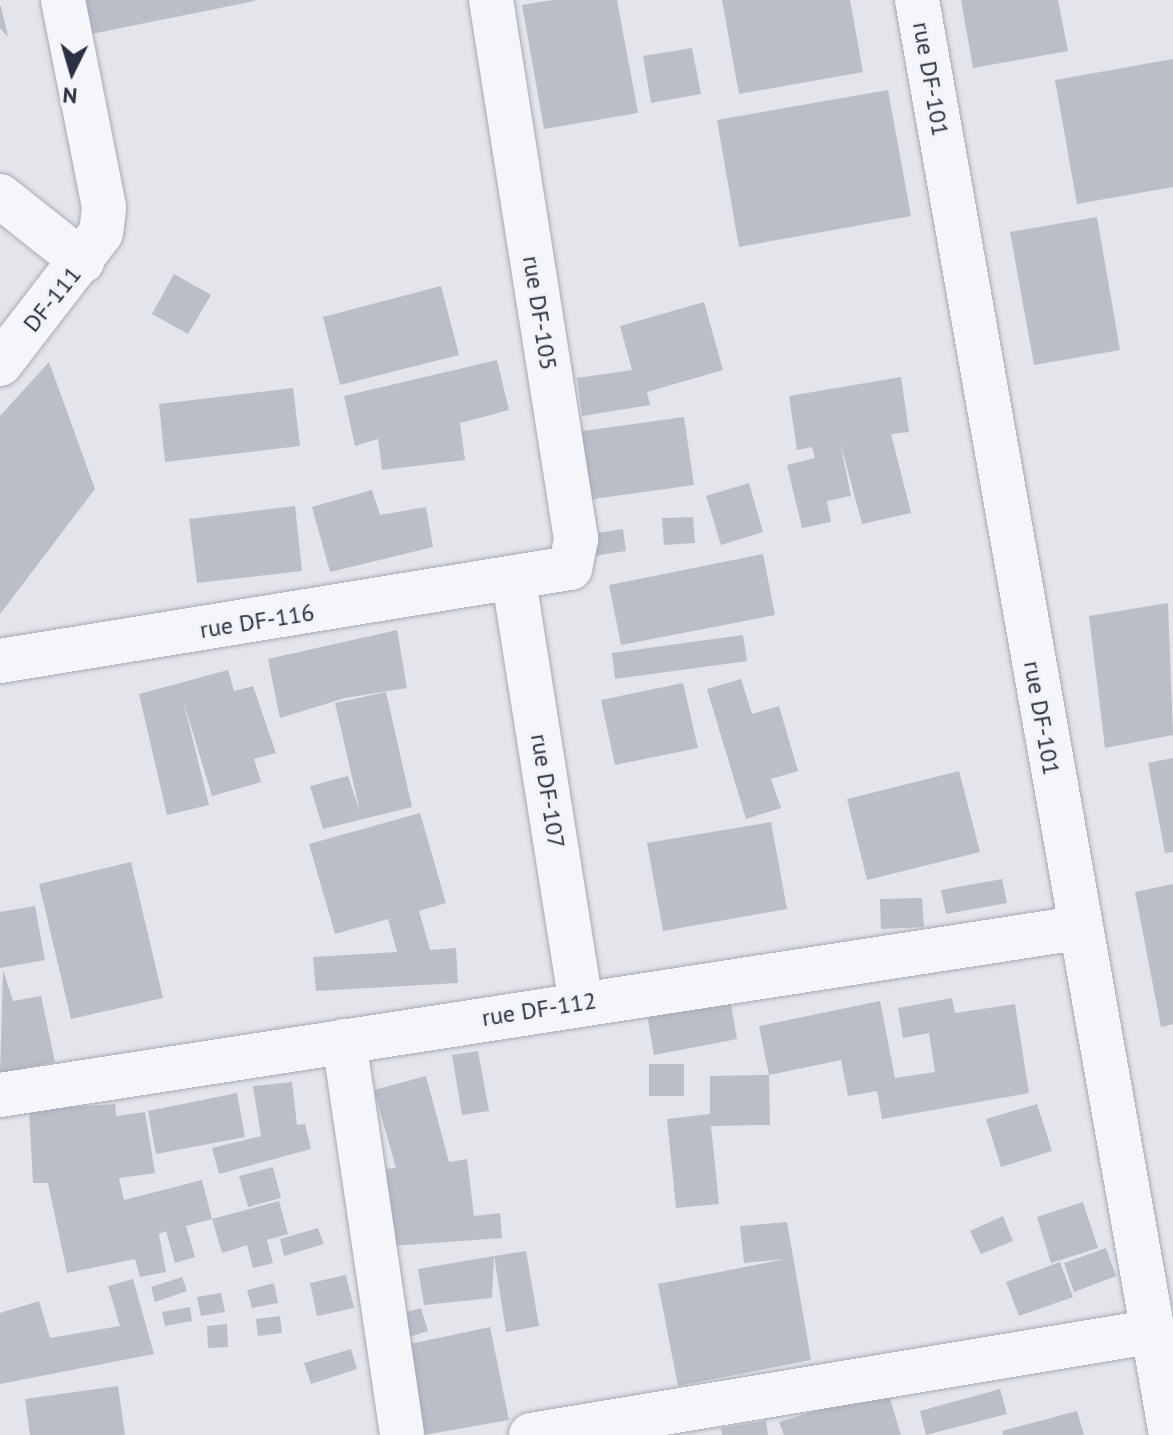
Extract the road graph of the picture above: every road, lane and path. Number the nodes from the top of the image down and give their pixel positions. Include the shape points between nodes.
1 (63, 0) edge
2 (491, 0) edge
3 (917, 0) edge
4 (0, 196) edge
5 (92, 247) junction
6 (0, 364) edge
7 (514, 581) junction
8 (0, 661) edge
9 (1078, 928) junction
10 (581, 1002) junction
11 (344, 1041) junction
12 (0, 1095) edge
13 (1149, 1332) junction
14 (402, 1435) edge
15 (531, 1435) edge
16 (1171, 1435) edge

1 - 5 street via 104,207
2 - 7 street, rue DF-105 via 576,539 575,560 564,573
3 - 9 street, rue DF-101
4 - 5 street
5 - 6 street, DF-111 / DF-111
7 - 8 street, rue DF-116
7 - 10 street, rue DF-107
9 - 10 street, rue DF-112
9 - 13 street, rue DF-101
10 - 11 street, rue DF-112
11 - 12 street, rue DF-112
11 - 14 street
13 - 15 street
13 - 16 street, rue DF-101

